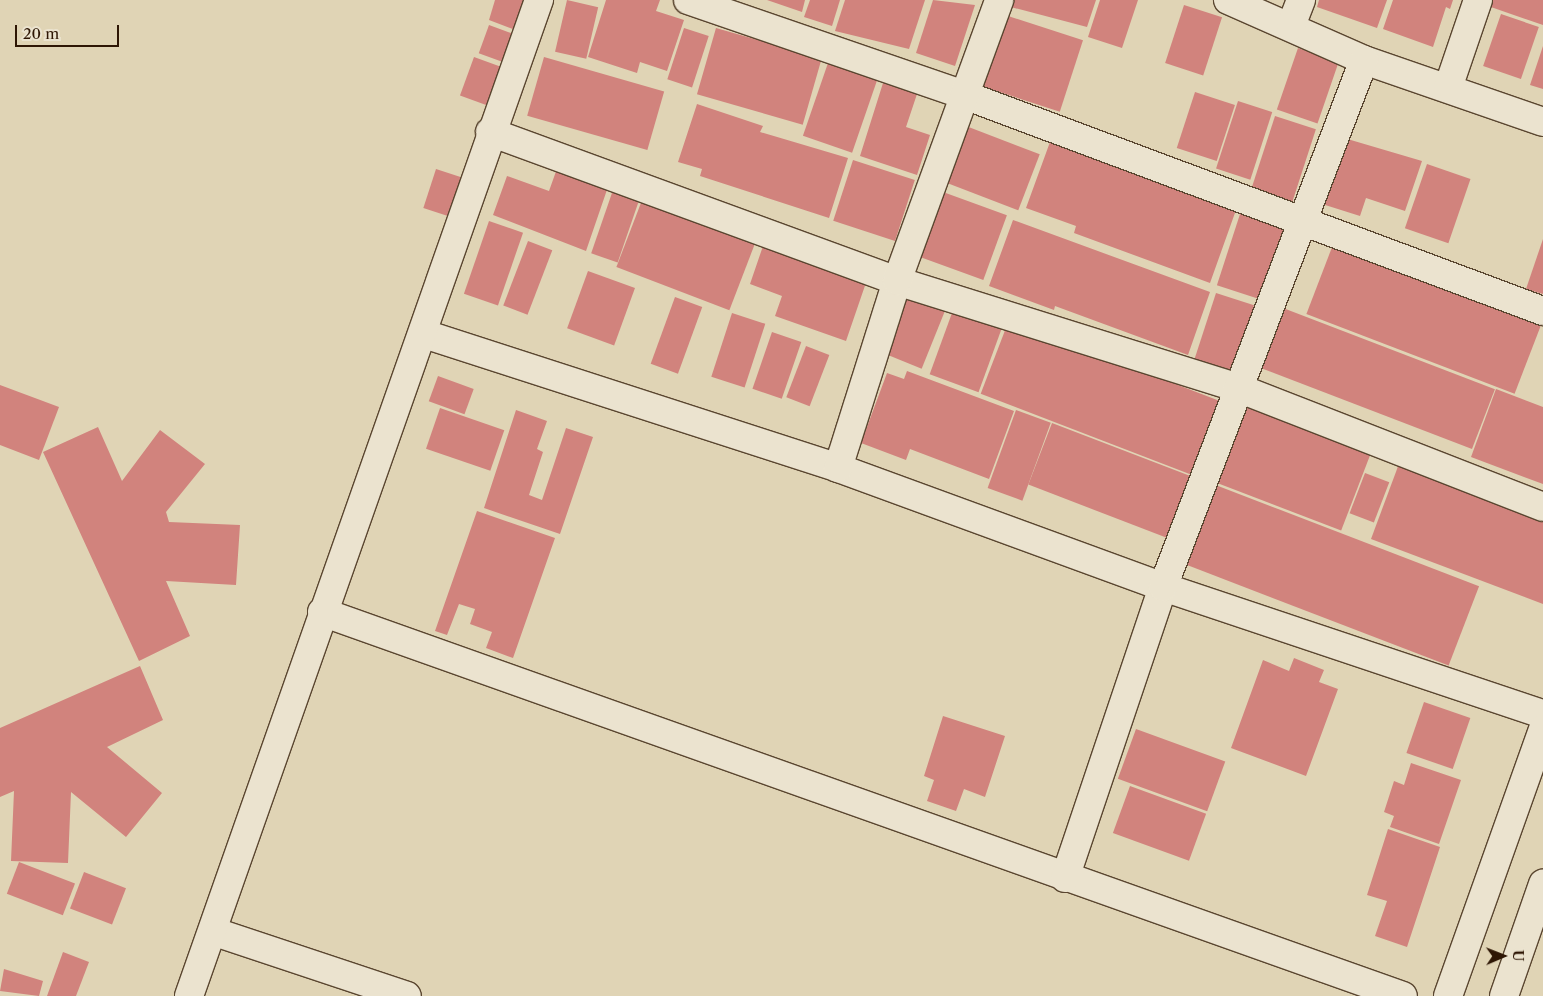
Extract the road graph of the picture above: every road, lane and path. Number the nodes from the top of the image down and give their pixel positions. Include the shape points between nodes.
1 (539, 0) edge
2 (688, 0) edge
3 (999, 0) edge
4 (1228, 0) edge
5 (1302, 0) edge
6 (1478, 0) edge
7 (1291, 26) junction
8 (1364, 60) junction
9 (1448, 88) junction
10 (967, 96) junction
11 (1543, 122) edge
12 (490, 132) junction
13 (1303, 220) junction
14 (897, 281) junction
15 (1543, 311) edge
16 (424, 334) junction
17 (1238, 388) junction
18 (838, 468) junction
19 (1543, 507) edge
20 (1162, 587) junction
21 (322, 612) junction
22 (1543, 714) edge
23 (1543, 729) edge
24 (1066, 878) junction
25 (1543, 884) edge
26 (215, 932) junction
27 (190, 996) edge
28 (407, 996) edge
29 (1403, 996) edge
30 (1448, 996) edge
31 (1504, 996) edge

1 - 12 street
2 - 10 street
3 - 10 street
4 - 7 street
5 - 7 street
6 - 9 street
7 - 8 street
8 - 9 street
8 - 13 street
9 - 11 street
10 - 13 street
10 - 14 street
12 - 14 street
12 - 16 street
13 - 15 street
13 - 17 street
14 - 17 street
14 - 18 street
16 - 18 street
16 - 21 street
17 - 19 street
17 - 20 street
18 - 20 street
20 - 22 street
20 - 24 street
21 - 24 street
21 - 26 street
23 - 30 street
24 - 29 street
25 - 31 street
26 - 27 street
26 - 28 street

